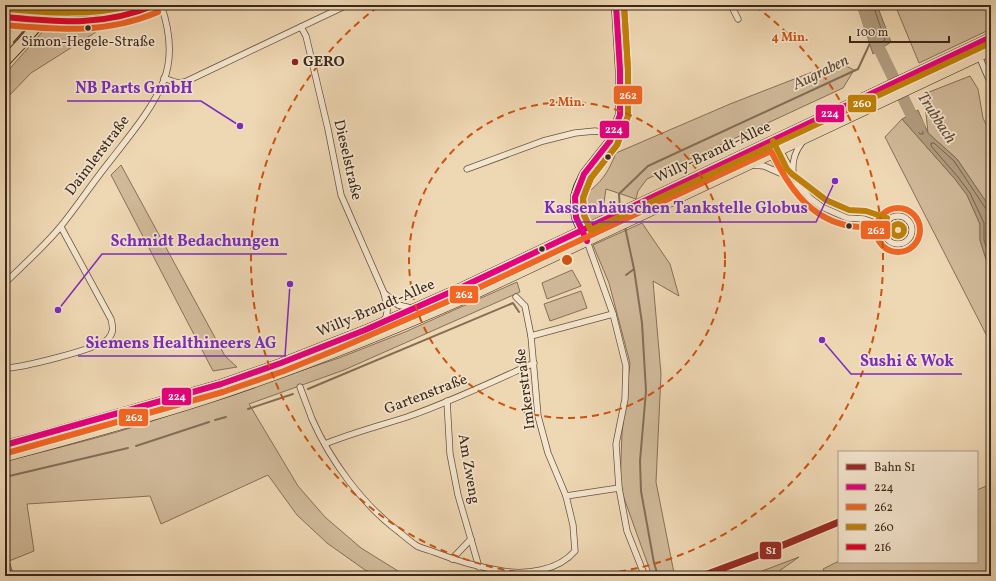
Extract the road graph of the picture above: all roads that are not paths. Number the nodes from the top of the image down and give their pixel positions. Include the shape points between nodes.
1 (39, 5) edge
2 (54, 5) edge
3 (85, 5) edge
4 (155, 5) edge
5 (162, 5) edge
6 (347, 5) edge
7 (616, 5) edge
8 (731, 5) edge
9 (5, 17) edge
10 (738, 19) dead end
11 (301, 27) junction
12 (991, 37) edge
13 (7, 41) edge
14 (974, 45) junction
15 (991, 51) edge
16 (979, 56) junction
17 (5, 61) edge
18 (164, 78) junction
19 (991, 84) edge
20 (613, 134) junction
21 (806, 138) junction
22 (775, 140) junction
23 (766, 144) junction
24 (780, 150) junction
25 (771, 154) junction
26 (747, 166) junction
27 (467, 169) dead end
28 (780, 173) junction
29 (793, 176) junction
30 (805, 194) junction
31 (61, 226) junction
32 (884, 226) junction
33 (582, 231) junction
34 (587, 241) junction
35 (5, 282) edge
36 (384, 293) junction
37 (516, 297) dead end
38 (414, 308) junction
39 (612, 314) junction
40 (384, 322) junction
41 (531, 336) junction
42 (534, 363) junction
43 (5, 368) edge
44 (300, 387) dead end
45 (447, 401) junction
46 (325, 444) junction
47 (5, 445) edge
48 (5, 457) edge
49 (619, 488) junction
50 (566, 496) junction
51 (471, 539) junction
52 (452, 559) junction
53 (479, 567) junction
54 (644, 574) dead end

1 - 13 highway, bridge
2 - 3 street via 74,8
2 - 17 highway, bridge
4 - 9 street via 130,15 89,21
5 - 18 street, Daimlerstraße via 169,49
6 - 11 street
7 - 20 street via 621,95 620,115
8 - 10 street
11 - 18 street via 182,83
11 - 36 street, Dieselstraße via 306,36 341,195
12 - 14 main road, Willy-Brandt-Allee
14 - 16 main road
14 - 22 main road, Willy-Brandt-Allee
15 - 16 main road, Willy-Brandt-Allee
16 - 19 street
16 - 21 main road, Willy-Brandt-Allee
18 - 31 street, Daimlerstraße via 138,125
20 - 27 street via 595,131 575,133 543,141
20 - 33 street via 584,174 578,187 575,207
21 - 24 main road, Willy-Brandt-Allee
21 - 29 street via 794,155
22 - 23 main road, Willy-Brandt-Allee
22 - 24 main road
23 - 25 main road
23 - 33 main road, Willy-Brandt-Allee
24 - 25 main road, Willy-Brandt-Allee
24 - 29 street
25 - 26 main road, Willy-Brandt-Allee
25 - 28 street
26 - 28 street via 764,166
26 - 34 main road, Willy-Brandt-Allee
28 - 30 street
29 - 30 street
30 - 32 street via 822,207 842,216 864,219
31 - 35 street, Daimlerstraße
31 - 43 street via 111,319 112,334 102,344 33,364
32 - 32 street via 885,237 892,243 905,243 911,236 910,222 902,216 891,218
33 - 34 main road
33 - 38 main road, Willy-Brandt-Allee
34 - 39 street
34 - 48 main road, Willy-Brandt-Allee via 460,301 338,352 195,403
36 - 38 street, Dieselstraße via 398,305
36 - 40 street, Dieselstraße via 387,307
37 - 41 street, Imkerstraße via 525,306
38 - 40 main road, Willy-Brandt-Allee
39 - 41 street
39 - 49 street via 626,366 626,400 616,444
40 - 47 main road, Willy-Brandt-Allee via 221,384
41 - 42 street, Imkerstraße
42 - 45 street, Gartenstraße
42 - 50 street, Imkerstraße via 538,416 548,453
44 - 46 street, Imkerstraße via 312,420
45 - 46 street, Gartenstraße
45 - 51 street, Am Zweng via 450,454 458,495
46 - 52 street, Imkerstraße via 345,476 382,519 417,546
49 - 50 street
49 - 54 street via 627,532
50 - 53 street, Imkerstraße via 575,545 575,551 570,558 547,569 526,572
51 - 52 street
51 - 53 street, Am Zweng
52 - 53 street, Imkerstraße

